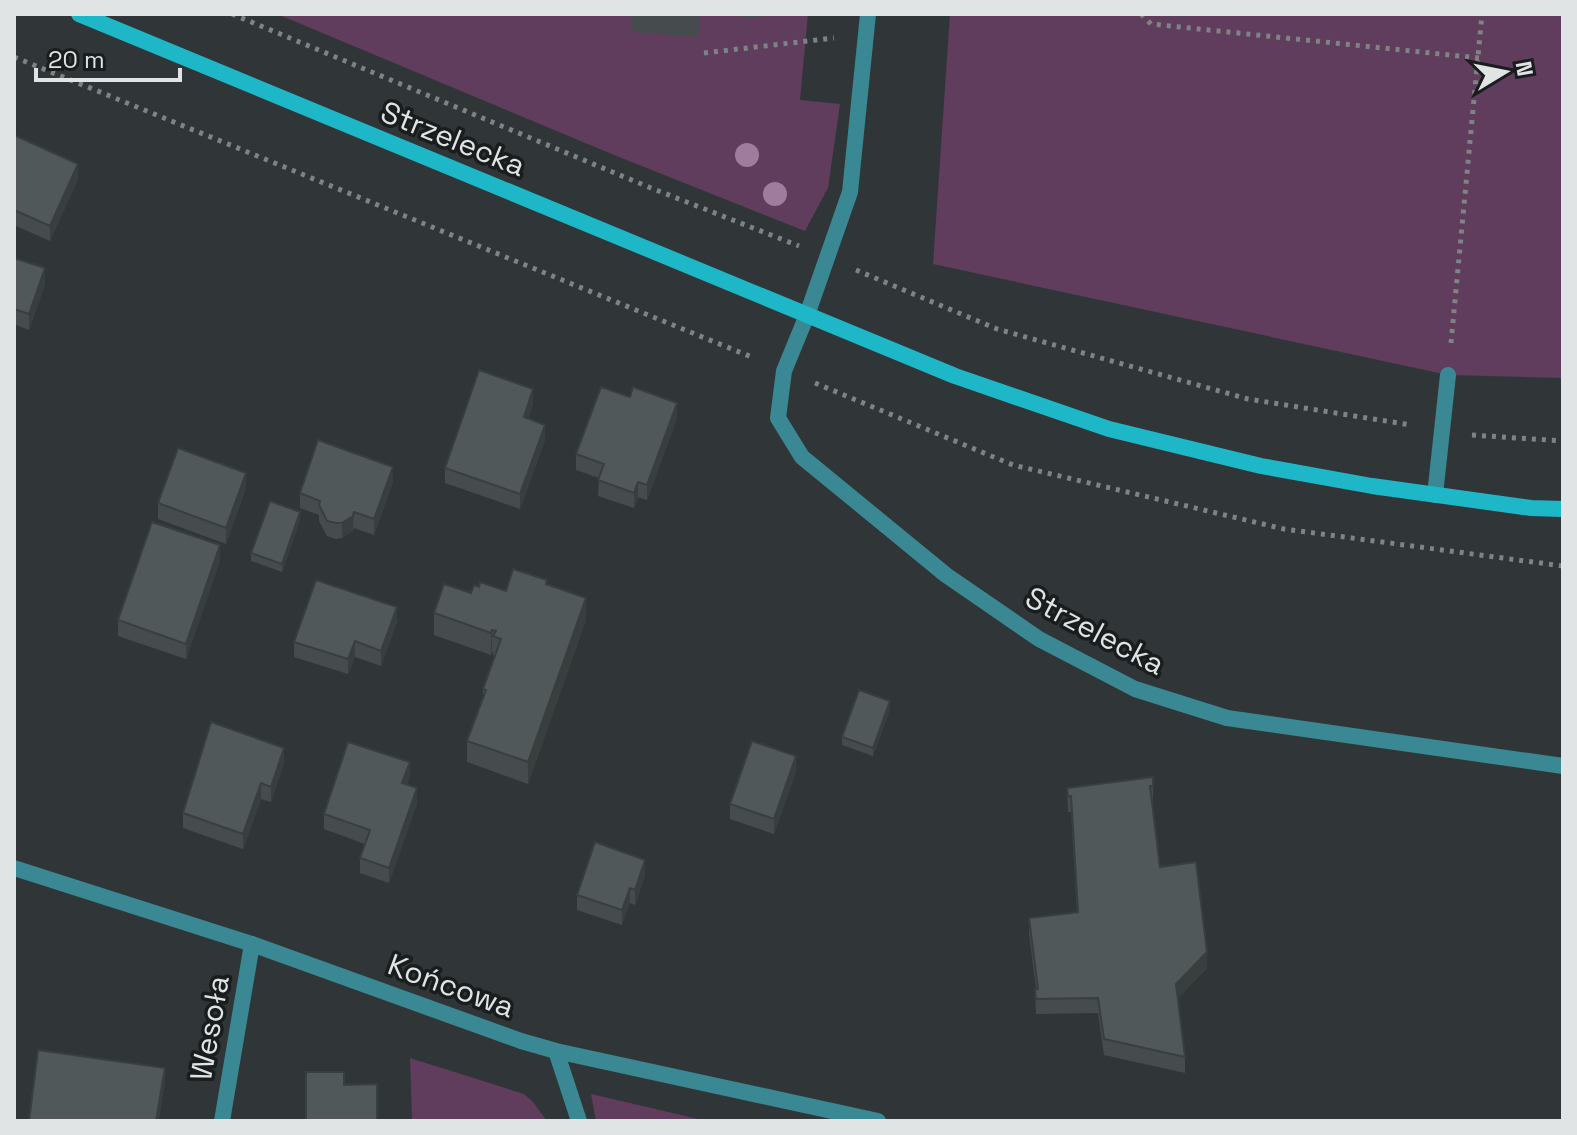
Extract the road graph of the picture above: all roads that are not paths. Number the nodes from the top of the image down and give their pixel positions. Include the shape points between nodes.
1 (79, 14) edge
2 (868, 14) edge
3 (807, 315) junction
4 (1448, 375) road end
5 (1435, 495) junction
6 (1563, 509) edge
7 (1563, 766) edge
8 (14, 868) edge
9 (252, 944) junction
10 (556, 1051) junction
11 (222, 1121) edge
12 (579, 1121) edge
13 (878, 1121) edge

1 - 3 street, Strzelecka
2 - 3 street via 850,192
3 - 5 street, Strzelecka via 955,376 1109,429 1261,466
3 - 7 street, Strzelecka via 784,371 778,418 802,457 946,575 1039,639 1135,689 1227,718
4 - 5 street
5 - 6 street, Strzelecka
8 - 9 street, Końcowa
9 - 10 street, Końcowa
9 - 11 street, Wesoła
10 - 12 street
10 - 13 street, Końcowa

